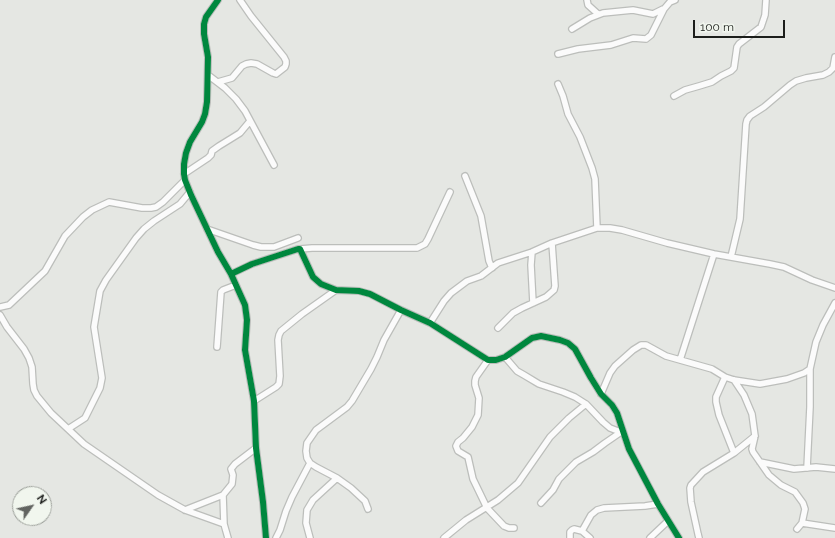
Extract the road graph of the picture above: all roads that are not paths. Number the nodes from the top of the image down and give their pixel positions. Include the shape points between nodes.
1 (218, 0) edge
2 (240, 0) edge
3 (587, 0) edge
4 (766, 0) edge
5 (672, 1) edge
6 (664, 9) junction
7 (598, 14) junction
8 (572, 29) dead end
9 (558, 54) dead end
10 (835, 57) edge
11 (208, 75) junction
12 (218, 82) junction
13 (558, 84) dead end
14 (674, 96) dead end
15 (250, 120) junction
16 (274, 165) dead end
17 (184, 174) junction
18 (465, 176) dead end
19 (185, 180) junction
20 (190, 192) junction
21 (450, 192) dead end
22 (597, 228) junction
23 (207, 229) junction
24 (298, 238) dead end
25 (552, 243) junction
26 (300, 249) junction
27 (532, 252) junction
28 (714, 254) junction
29 (731, 257) junction
30 (492, 268) junction
31 (231, 274) junction
32 (236, 285) junction
33 (835, 288) edge
34 (336, 290) junction
35 (533, 303) junction
36 (835, 303) edge
37 (0, 308) edge
38 (401, 310) junction
39 (0, 315) edge
40 (430, 323) junction
41 (498, 328) dead end
42 (217, 347) dead end
43 (505, 357) junction
44 (488, 360) junction
45 (680, 360) junction
46 (810, 369) junction
47 (725, 377) junction
48 (734, 380) junction
49 (601, 394) junction
50 (254, 401) junction
51 (586, 404) junction
52 (68, 429) junction
53 (622, 433) junction
54 (755, 436) junction
55 (256, 448) junction
56 (734, 453) junction
57 (760, 462) junction
58 (310, 463) junction
59 (807, 468) junction
60 (835, 469) edge
61 (337, 478) junction
62 (223, 495) junction
63 (541, 503) dead end
64 (658, 504) junction
65 (368, 508) dead end
66 (487, 508) junction
67 (185, 510) junction
68 (668, 521) junction
69 (802, 523) junction
70 (224, 524) junction
71 (514, 528) dead end
72 (835, 528) edge
73 (797, 529) dead end
74 (582, 531) junction
75 (228, 538) edge
76 (266, 538) edge
77 (276, 538) edge
78 (310, 538) edge
79 (444, 538) edge
80 (570, 538) edge
81 (590, 538) edge
82 (650, 538) edge
83 (678, 538) edge
84 (700, 538) edge

1 - 11 street via 204,24
2 - 12 street via 284,57 286,64 276,74 256,64 246,64 232,78
3 - 7 street via 588,5
4 - 14 street via 761,27 737,47 734,68 712,82
5 - 6 street
6 - 7 street via 653,14 633,10
6 - 9 street via 651,35 646,39 632,38 611,45
7 - 8 street
10 - 29 street via 833,68 829,72 790,85 747,120 740,219
11 - 12 street
11 - 17 street via 205,114 186,153
12 - 15 street via 236,98
13 - 22 street via 595,179
15 - 16 street
15 - 17 street via 240,133 212,151 208,158
17 - 19 street
18 - 30 street via 480,216
19 - 20 street
19 - 37 street via 156,207 142,208 109,202 92,210 65,236 45,271 9,305
20 - 23 street
20 - 52 street via 180,204 144,229 100,291 94,327 102,378 100,388 85,418
21 - 26 street via 428,239 417,248
22 - 25 street
22 - 28 street via 622,230
23 - 24 street via 261,247 274,247
23 - 31 street
25 - 27 street
25 - 35 street via 554,290
26 - 31 street via 252,264
26 - 34 street via 313,277 321,284
27 - 30 street via 498,263
27 - 35 street
28 - 29 street
28 - 45 street
29 - 33 street via 784,267
30 - 40 street via 451,293
31 - 32 street
32 - 42 street via 221,292
32 - 50 street via 245,305 245,350
34 - 38 street via 370,294
34 - 50 street via 281,331 278,340 279,384
35 - 41 street via 513,313
36 - 46 street via 816,342
38 - 40 street
38 - 58 street via 352,401 316,430 307,443 307,458
39 - 52 street via 29,358 37,396
40 - 44 street
43 - 44 street
43 - 49 street via 532,338 541,336 568,343 575,349
43 - 51 street via 524,376
44 - 66 street via 475,381 479,398 478,415 472,427 456,446 458,451 468,457 473,479
45 - 47 street via 712,369
45 - 49 street via 641,345 615,366
46 - 48 street via 787,379 760,384
46 - 59 street
47 - 48 street
47 - 56 street via 716,402
48 - 54 street via 748,402
49 - 53 street via 617,413
50 - 55 street
51 - 53 street via 606,425
51 - 66 street via 550,437 518,483
52 - 67 street via 84,444 158,495
53 - 63 street via 576,462
53 - 64 street
54 - 56 street
54 - 57 street via 752,449
55 - 62 street via 231,469 232,484
55 - 76 street
56 - 84 street via 703,472 691,485
57 - 59 street via 794,469
57 - 69 street via 769,475 800,498 805,509
58 - 61 street
58 - 77 street via 292,497
59 - 60 street
61 - 65 street via 359,495
61 - 78 street via 307,510 306,523
62 - 67 street
62 - 70 street
64 - 68 street
64 - 74 street via 597,510
66 - 71 street via 504,526
66 - 79 street via 466,520
67 - 70 street
68 - 82 street
68 - 83 street
69 - 72 street
69 - 73 street
70 - 75 street
74 - 80 street via 572,530
74 - 81 street

